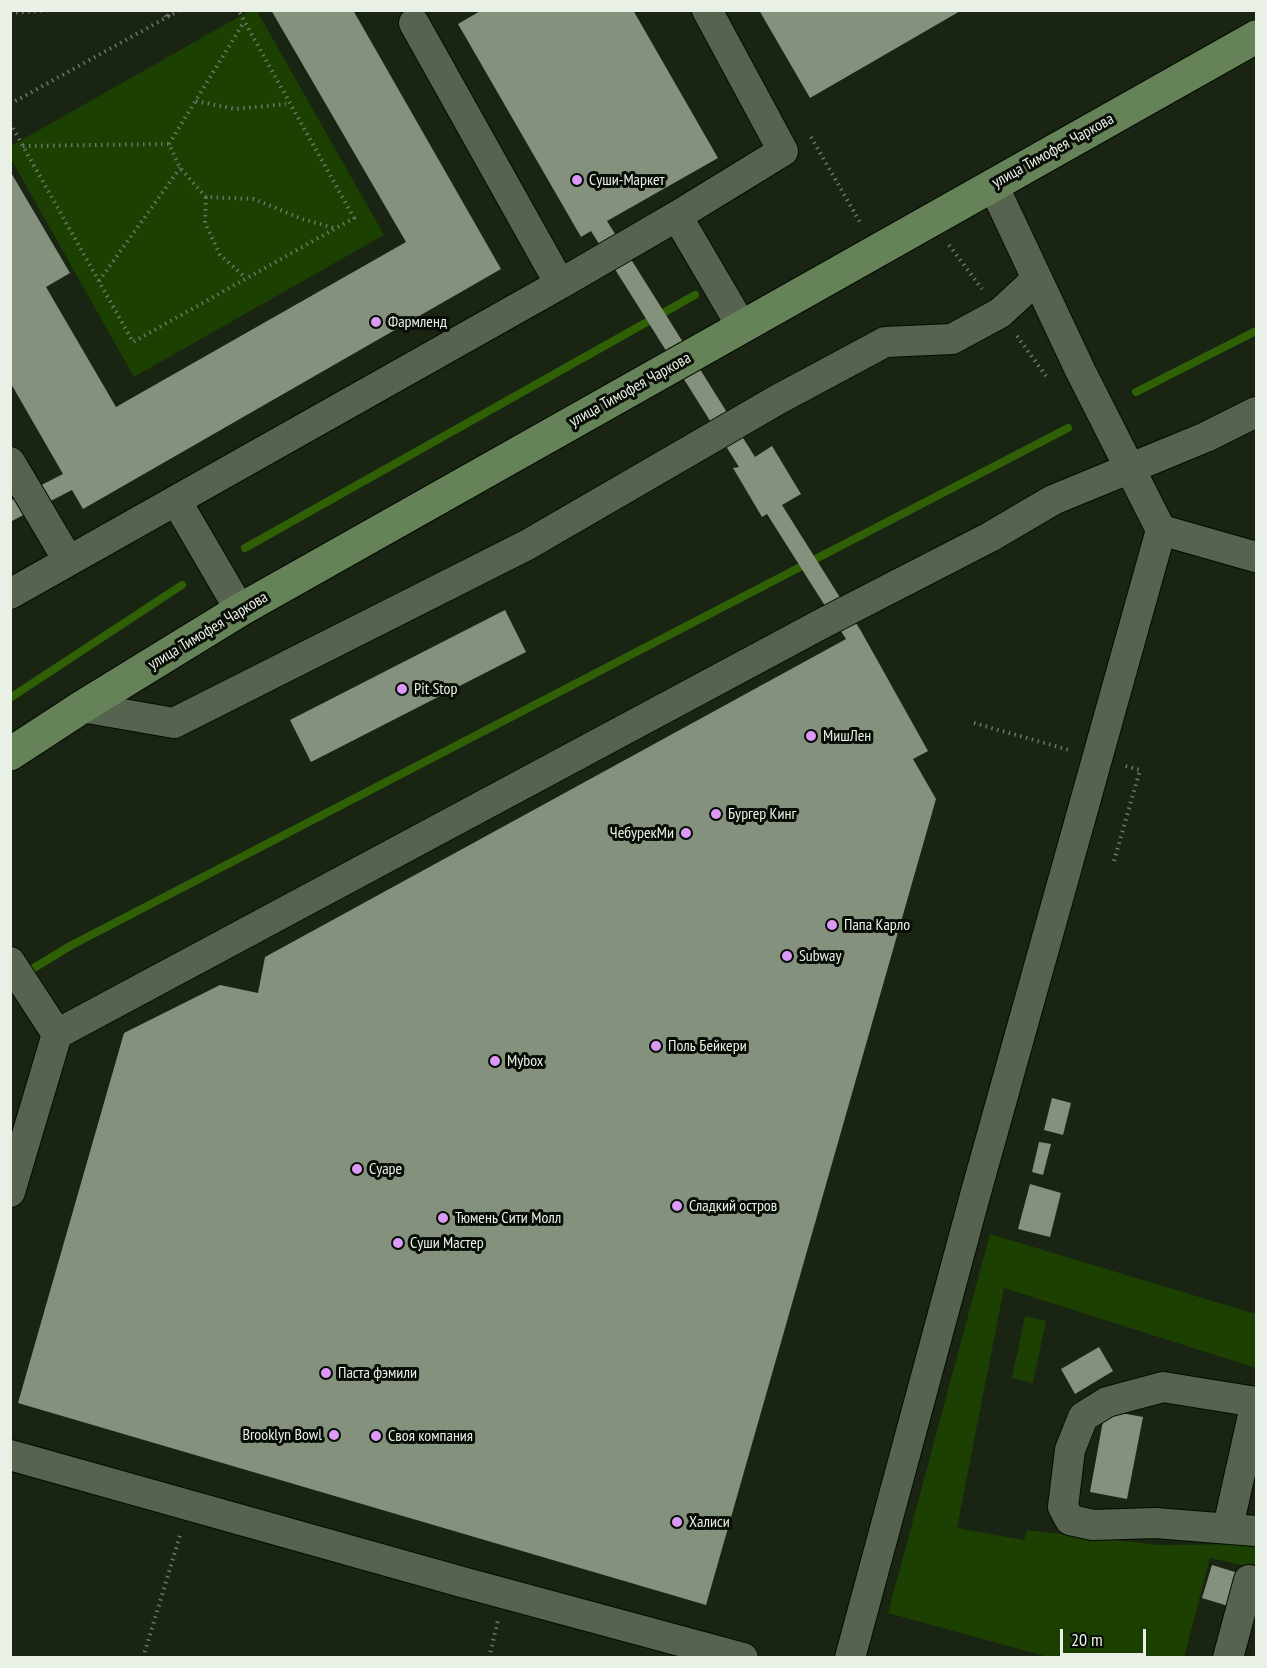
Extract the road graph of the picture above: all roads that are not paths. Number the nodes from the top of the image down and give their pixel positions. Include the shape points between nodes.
1 (707, 10) edge
2 (414, 22) dead end
3 (1257, 37) edge
4 (993, 185) junction
5 (677, 216) junction
6 (1037, 279) junction
7 (560, 284) junction
8 (742, 327) junction
9 (1257, 412) edge
10 (1123, 457) junction
11 (10, 462) edge
12 (177, 502) junction
13 (1161, 530) junction
14 (1257, 557) edge
15 (68, 560) junction
16 (10, 594) edge
17 (240, 610) junction
18 (82, 707) junction
19 (10, 754) edge
20 (10, 962) edge
21 (57, 1034) junction
22 (10, 1192) edge
23 (1256, 1402) edge
24 (10, 1455) edge
25 (1242, 1529) edge
26 (1249, 1580) dead end
27 (743, 1658) edge
28 (850, 1658) edge
29 (1228, 1658) edge

1 - 5 lane via 783,151
2 - 7 lane
3 - 4 main road, улица Тимофея Чаркова
4 - 6 lane
4 - 8 main road, улица Тимофея Чаркова
5 - 7 lane
5 - 8 lane
6 - 10 lane
6 - 18 lane via 1000,313 952,339 885,342 527,545 174,723
7 - 12 lane
8 - 17 main road, улица Тимофея Чаркова
9 - 10 lane via 1206,437
10 - 13 lane
10 - 21 lane via 990,537
11 - 15 lane
12 - 15 lane
12 - 17 lane
13 - 14 lane
13 - 28 lane
15 - 16 lane
17 - 18 main road, улица Тимофея Чаркова
18 - 19 main road, улица Тимофея Чаркова
20 - 21 lane
21 - 22 lane
23 - 25 lane
23 - 25 lane via 1163,1387 1107,1401 1083,1418 1070,1450 1063,1507 1070,1520 1093,1525 1155,1523
24 - 27 lane
26 - 29 lane

